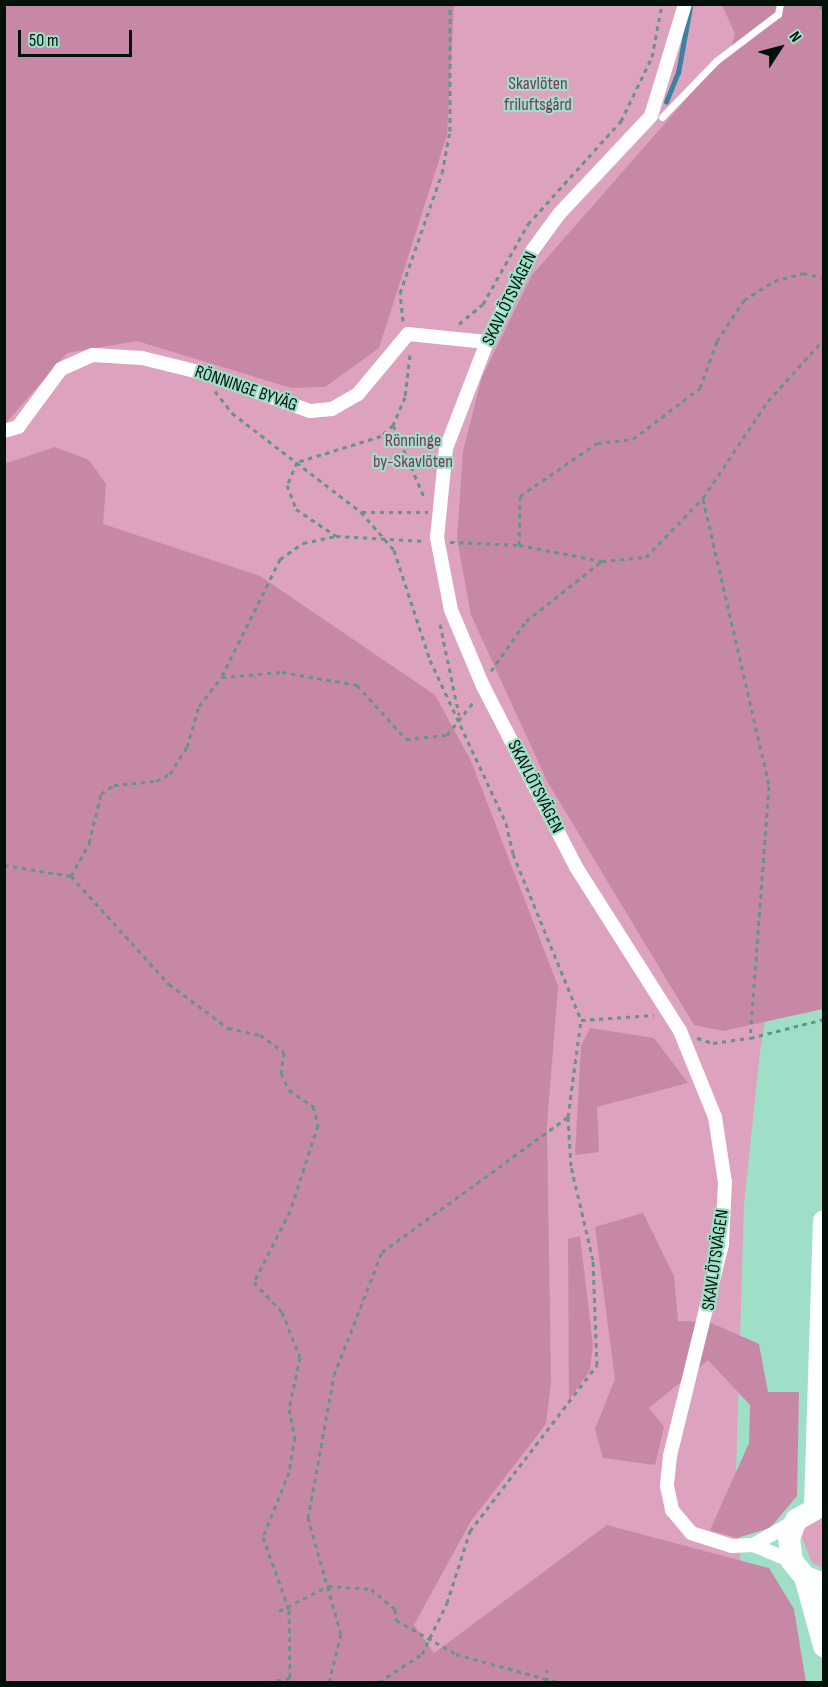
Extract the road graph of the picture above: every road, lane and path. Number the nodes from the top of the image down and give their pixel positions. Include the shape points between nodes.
1 (450, 4) edge
2 (662, 4) edge
3 (685, 4) edge
4 (780, 4) edge
5 (820, 4) edge
6 (824, 14) edge
7 (662, 117) dead end
8 (824, 278) edge
9 (408, 334) junction
10 (437, 337) junction
11 (824, 339) edge
12 (487, 342) junction
13 (211, 375) junction
14 (393, 425) junction
15 (4, 431) edge
16 (297, 462) junction
17 (703, 498) junction
18 (361, 512) junction
19 (336, 536) junction
20 (387, 540) junction
21 (496, 544) dead end
22 (519, 544) junction
23 (602, 561) junction
24 (222, 677) junction
25 (483, 686) junction
26 (461, 723) junction
27 (4, 865) edge
28 (71, 876) junction
29 (824, 1019) edge
30 (581, 1020) junction
31 (680, 1032) junction
32 (750, 1038) junction
33 (568, 1117) junction
34 (824, 1221) edge
35 (821, 1391) edge
36 (819, 1505) edge
37 (796, 1520) junction
38 (753, 1545) junction
39 (807, 1574) edge
40 (328, 1586) junction
41 (289, 1610) junction
42 (279, 1611) dead end
43 (429, 1639) junction
44 (824, 1646) edge
45 (547, 1670) dead end
46 (547, 1681) edge
47 (269, 1683) edge
48 (329, 1683) edge
49 (379, 1683) edge
50 (558, 1683) edge

1 - 9 path via 450,131 442,173 400,293 399,313
2 - 10 path via 652,57 621,121 528,224 483,304
3 - 12 street, SKAVLÖTSVÄGEN via 651,116 625,150 559,214 532,251
4 - 7 lane via 778,14 717,61
5 - 6 path
8 - 22 path via 803,273 774,281 744,300 717,341 700,388 633,439 597,443 520,496
9 - 10 street
9 - 13 street, RÖNNINGE BYVÄG via 364,388 332,410 310,411
9 - 14 path via 412,341 405,397
10 - 12 street
11 - 17 path via 768,401
12 - 25 street, SKAVLÖTSVÄGEN via 446,447 437,538 451,610
13 - 15 street, RÖNNINGE BYVÄG via 142,358 93,355 62,369 18,427
13 - 16 path via 216,394 232,413
14 - 16 path via 381,436
14 - 18 path via 429,512
16 - 18 path
16 - 19 path via 287,485 296,509
17 - 23 path via 646,556
17 - 32 path via 769,786
18 - 20 path
19 - 20 path
19 - 24 path via 303,543 280,559
20 - 26 path via 430,660
21 - 22 path
22 - 23 path
23 - 25 path via 526,621
24 - 26 path via 282,672 357,685 406,739 447,735
24 - 28 path via 199,706 187,747 170,774 156,782 114,785 101,794 89,843
25 - 26 path
25 - 31 street, SKAVLÖTSVÄGEN via 576,867
26 - 30 path via 506,823 513,854
27 - 28 path
28 - 41 path via 169,984 228,1028 260,1035 284,1052 281,1073 289,1090 313,1106 318,1125 306,1172 254,1282 282,1312 300,1357 291,1391 296,1437 289,1472 263,1537
29 - 32 path
30 - 31 path via 653,1015
30 - 33 path
31 - 32 path via 713,1043
31 - 38 street, SKAVLÖTSVÄGEN via 715,1117 725,1182 722,1244 667,1486 672,1510 692,1533 732,1546
33 - 40 path via 382,1252 334,1375 308,1518
33 - 43 path via 571,1166 593,1260 597,1365 470,1531
34 - 35 main road
35 - 36 main road
36 - 37 main road
37 - 38 street
37 - 39 main road via 789,1538
38 - 39 street, SKAVLÖTSVÄGEN
39 - 44 main road
40 - 41 path
40 - 43 path via 371,1589 395,1609 396,1620
40 - 48 path via 341,1634
41 - 42 path
41 - 47 path via 290,1678
43 - 46 path via 471,1660
43 - 49 path via 422,1654
45 - 46 path
46 - 50 path

